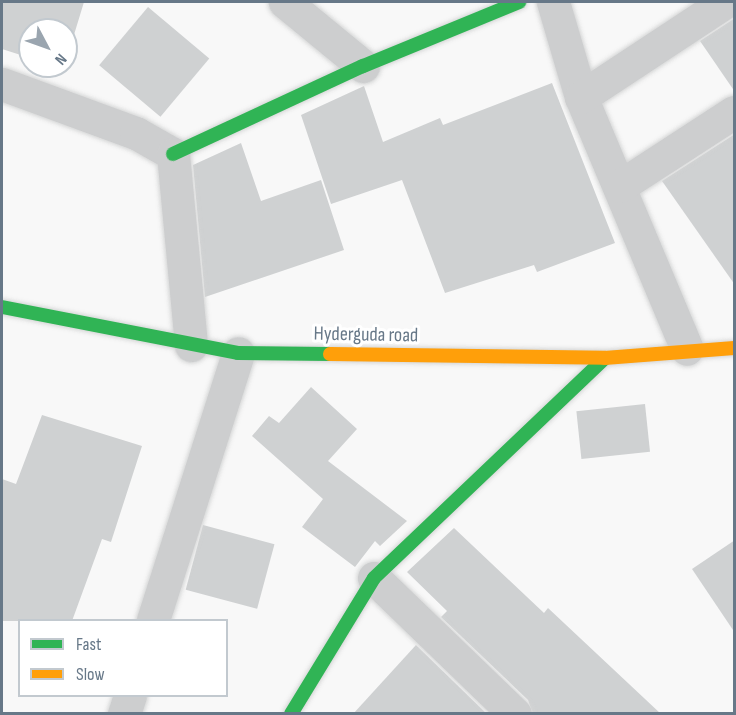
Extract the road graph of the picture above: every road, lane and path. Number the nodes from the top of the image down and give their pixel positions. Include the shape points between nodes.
1 (285, 2) edge
2 (519, 2) edge
3 (553, 2) edge
4 (725, 2) edge
5 (363, 66) junction
6 (2, 84) edge
7 (581, 97) junction
8 (735, 112) edge
9 (173, 154) junction
10 (620, 186) junction
11 (2, 307) edge
12 (191, 345) junction
13 (735, 348) edge
14 (687, 349) junction
15 (238, 353) junction
16 (605, 358) junction
17 (374, 578) junction
18 (154, 619) edge
19 (130, 697) edge
20 (124, 714) edge
21 (291, 714) edge
22 (515, 714) edge

1 - 5 street
2 - 5 street
3 - 7 street
4 - 7 street
5 - 9 street
6 - 9 street via 136,133
7 - 10 street
8 - 10 street
9 - 12 street
10 - 14 street
11 - 12 street, Hyderguda road
12 - 15 street, Hyderguda road
13 - 14 street, Hyderguda road
14 - 16 street, Hyderguda road
15 - 16 street, Hyderguda road
15 - 18 street
16 - 17 street
17 - 21 street
17 - 22 street
19 - 20 street

